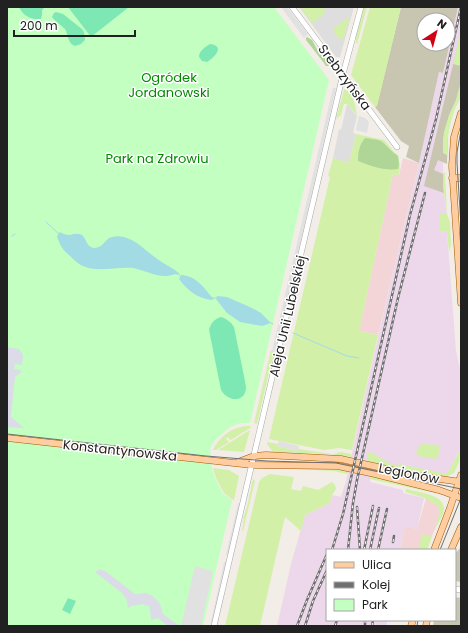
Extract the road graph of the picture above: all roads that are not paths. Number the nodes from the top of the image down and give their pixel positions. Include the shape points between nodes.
1 (292, 7) edge
2 (361, 7) edge
3 (343, 74) junction
4 (461, 113) edge
5 (397, 147) dead end
6 (452, 178) junction
7 (461, 178) edge
8 (461, 303) edge
9 (7, 438) edge
10 (254, 456) junction
11 (232, 463) junction
12 (358, 463) joint
13 (252, 465) junction
14 (356, 470) joint
15 (460, 479) edge
16 (454, 495) junction
17 (461, 498) edge
18 (461, 527) edge
19 (434, 549) edge
20 (451, 549) edge
21 (214, 626) edge

1 - 3 street, Srebrzyńska
2 - 3 street, Aleja Unii Lubelskiej
3 - 5 street, Srebrzyńska
3 - 10 street, Aleja Unii Lubelskiej
4 - 6 main road via 453,145
6 - 7 main road
6 - 8 main road
9 - 11 main road, Konstantynowska
10 - 11 main road, Konstantynowska
10 - 12 main road, Konstantynowska via 329,458
10 - 13 street, Aleja Unii Lubelskiej
11 - 13 main road, Konstantynowska
12 - 15 main road, Legionów via 419,476
13 - 14 main road, Konstantynowska via 331,466
13 - 21 street, Aleja Unii Lubelskiej
14 - 16 main road, Legionów
15 - 16 main road
16 - 17 main road, Legionów
16 - 19 main road
18 - 20 main road

